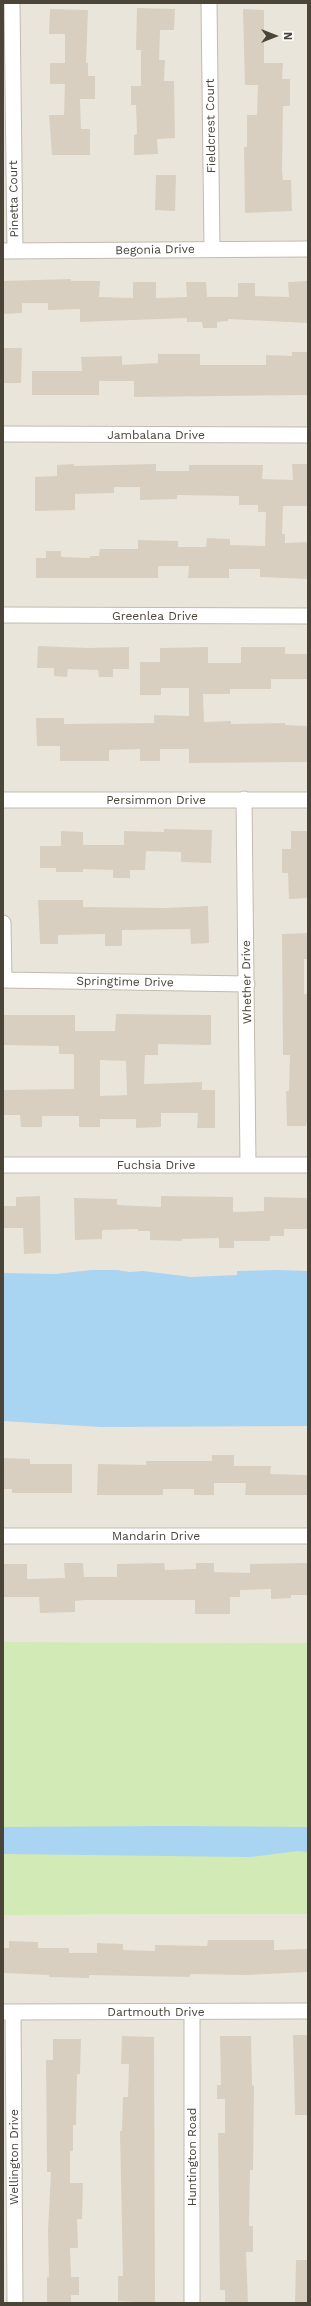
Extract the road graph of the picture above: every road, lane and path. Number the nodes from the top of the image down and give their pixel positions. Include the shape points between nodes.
1 (12, 3) edge
2 (209, 3) edge
3 (212, 249) junction
4 (308, 250) edge
5 (9, 251) edge
6 (3, 434) edge
7 (308, 435) edge
8 (3, 616) edge
9 (308, 616) edge
10 (244, 799) junction
11 (3, 800) edge
12 (308, 800) edge
13 (3, 923) edge
14 (3, 980) edge
15 (247, 984) junction
16 (3, 1165) edge
17 (248, 1165) junction
18 (308, 1165) edge
19 (3, 1536) edge
20 (308, 1536) edge
21 (308, 2011) edge
22 (8, 2012) edge
23 (192, 2012) junction
24 (9, 2207) edge
25 (15, 2303) edge
26 (192, 2303) edge

1 - 5 street, Pinetta Court
2 - 3 street, Fieldcrest Court
3 - 4 street, Begonia Drive
3 - 5 street, Begonia Drive
6 - 7 street, Jambalana Drive
8 - 9 street, Greenlea Drive
10 - 11 street, Persimmon Drive
10 - 12 street, Persimmon Drive
10 - 15 street, Whether Drive
13 - 14 street
14 - 15 street, Springtime Drive
15 - 17 street, Whether Drive
16 - 17 street, Fuchsia Drive
17 - 18 street, Fuchsia Drive
19 - 20 street, Mandarin Drive
21 - 23 street, Dartmouth Drive
22 - 23 street, Dartmouth Drive
22 - 24 street, Wellington Drive
23 - 26 street, Huntington Road
24 - 25 street, Wellington Drive

